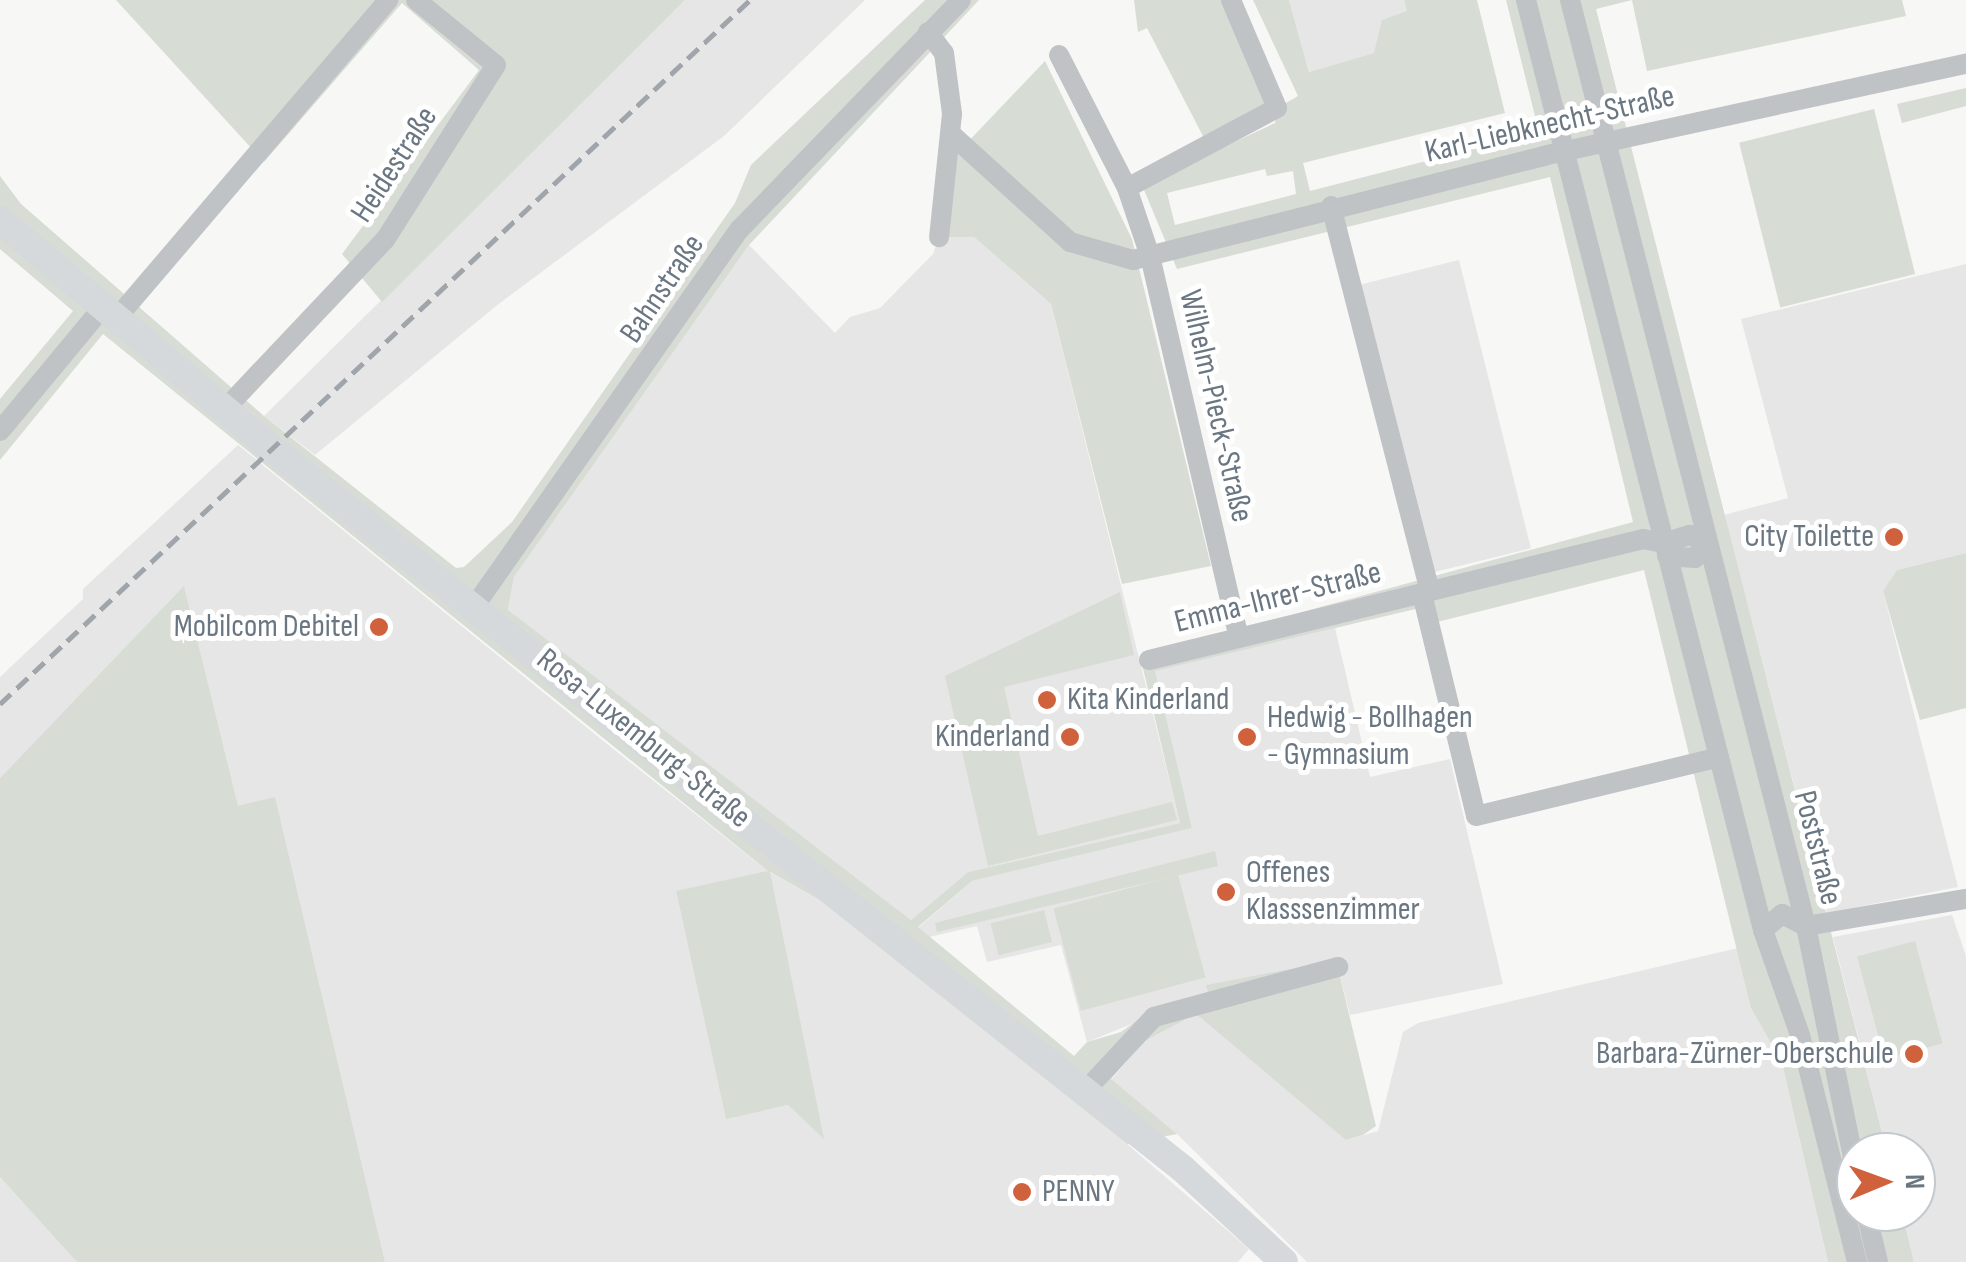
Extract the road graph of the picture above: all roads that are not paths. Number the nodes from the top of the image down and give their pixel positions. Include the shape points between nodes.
1 (388, 0) edge
2 (416, 0) edge
3 (961, 0) edge
4 (1231, 0) edge
5 (1526, 0) edge
6 (1570, 0) edge
7 (928, 32) junction
8 (1059, 55) dead end
9 (1966, 64) edge
10 (950, 134) junction
11 (1606, 143) junction
12 (1563, 152) junction
13 (1127, 188) junction
14 (1331, 206) junction
15 (0, 220) edge
16 (939, 237) dead end
17 (1150, 256) junction
18 (109, 314) junction
19 (224, 410) junction
20 (0, 431) edge
21 (1707, 542) junction
22 (1665, 549) junction
23 (1426, 592) junction
24 (476, 604) junction
25 (1239, 638) junction
26 (1149, 660) dead end
27 (1719, 757) junction
28 (1966, 899) edge
29 (1806, 926) junction
30 (1765, 936) junction
31 (1338, 967) dead end
32 (1084, 1090) junction
33 (1848, 1132) edge
34 (1871, 1232) edge
35 (1284, 1262) edge
36 (1858, 1262) edge
37 (1878, 1262) edge

1 - 18 street
2 - 19 street, Heidestraße via 496,65 385,240
3 - 7 street, Bahnstraße
4 - 13 street via 1277,108
5 - 12 street
6 - 11 street, Poststraße
7 - 10 street via 944,53
7 - 24 street, Bahnstraße via 740,230
8 - 13 street, Wilhelm-Pieck-Straße
9 - 11 street, Karl-Liebknecht-Straße
10 - 16 street
10 - 17 street via 1070,242 1133,260
11 - 12 street, Karl-Liebknecht-Straße
11 - 21 street, Poststraße
12 - 14 street, Karl-Liebknecht-Straße
12 - 22 street
13 - 17 street, Wilhelm-Pieck-Straße
14 - 17 street, Karl-Liebknecht-Straße
14 - 23 street
15 - 18 main road, Rosa-Luxemburg-Straße
17 - 25 street, Wilhelm-Pieck-Straße
18 - 19 main road, Rosa-Luxemburg-Straße
18 - 20 street
19 - 24 main road, Rosa-Luxemburg-Straße
21 - 22 street via 1696,558
21 - 29 street, Poststraße
22 - 23 street, Emma-Ihrer-Straße via 1642,540
22 - 27 street
23 - 25 street, Emma-Ihrer-Straße
23 - 27 street, Emma-Ihrer-Straße via 1476,816
24 - 32 main road, Rosa-Luxemburg-Straße
25 - 26 street, Emma-Ihrer-Straße
27 - 30 street
28 - 29 street
29 - 30 street via 1790,914 1768,920
29 - 33 street, Poststraße
30 - 36 street via 1800,1036
31 - 32 street via 1154,1017
32 - 35 main road, Rosa-Luxemburg-Straße
34 - 37 street

